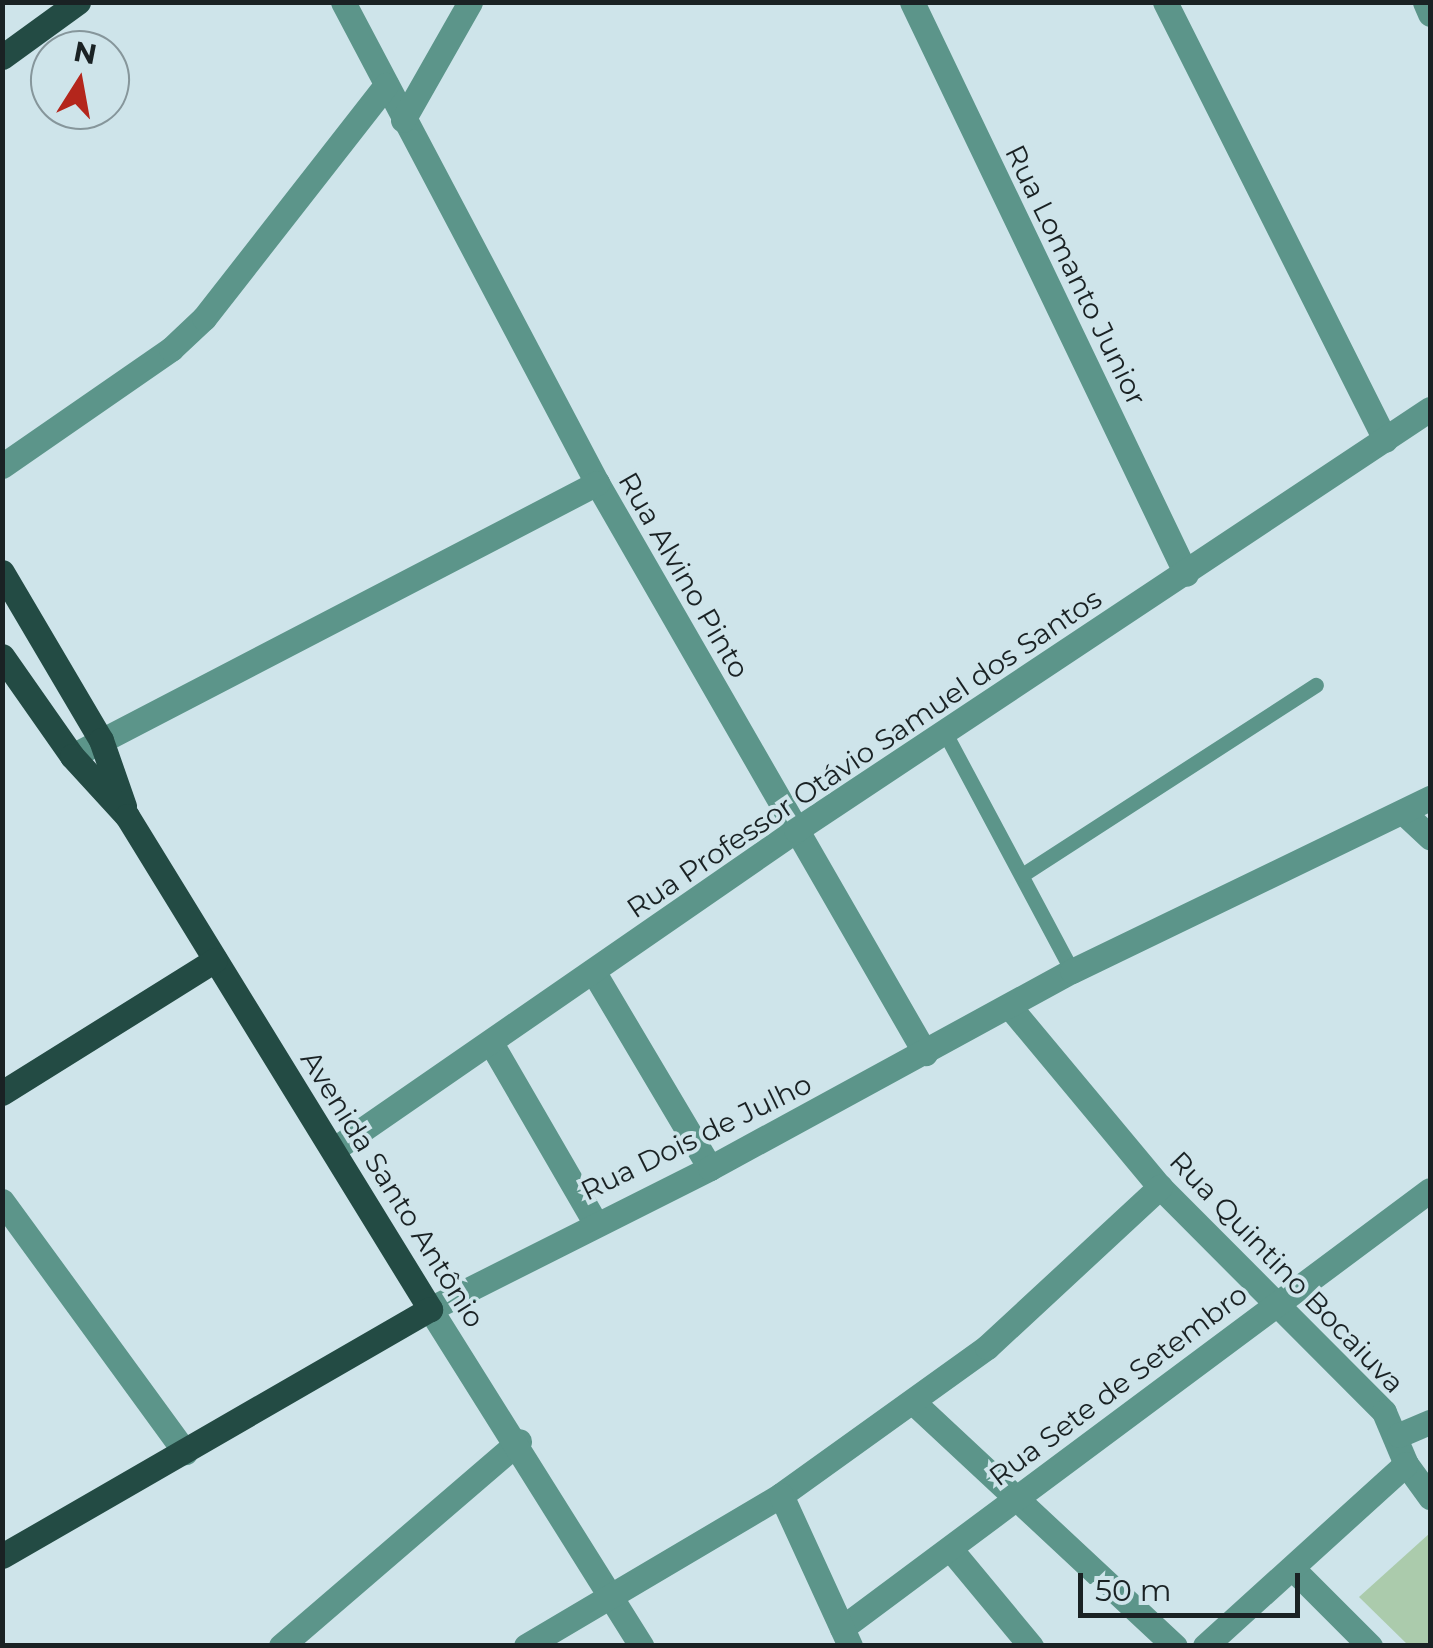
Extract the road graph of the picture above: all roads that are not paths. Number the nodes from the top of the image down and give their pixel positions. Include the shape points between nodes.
1 (78, 2) edge
2 (343, 2) edge
3 (470, 2) edge
4 (912, 2) edge
5 (1165, 2) edge
6 (1425, 2) edge
7 (1430, 14) edge
8 (2, 57) edge
9 (386, 85) junction
10 (403, 120) junction
11 (1430, 410) edge
12 (1385, 440) junction
13 (2, 466) edge
14 (597, 483) junction
15 (2, 572) edge
16 (1186, 574) junction
17 (2, 656) edge
18 (1316, 686) dead end
19 (945, 734) junction
20 (101, 740) junction
21 (72, 756) junction
22 (1430, 798) edge
23 (1403, 812) junction
24 (127, 816) junction
25 (796, 830) junction
26 (1430, 837) edge
27 (1022, 874) junction
28 (215, 960) junction
29 (594, 970) junction
30 (1072, 971) junction
31 (1009, 1006) junction
32 (491, 1042) junction
33 (925, 1053) junction
34 (2, 1093) edge
35 (333, 1150) junction
36 (710, 1168) junction
37 (1160, 1187) junction
38 (1430, 1190) edge
39 (2, 1201) edge
40 (594, 1221) junction
41 (1272, 1305) junction
42 (430, 1308) junction
43 (913, 1402) junction
44 (1430, 1422) edge
45 (1398, 1436) junction
46 (519, 1441) junction
47 (185, 1452) junction
48 (1406, 1464) junction
49 (781, 1495) junction
50 (1430, 1498) edge
51 (1014, 1502) junction
52 (952, 1550) junction
53 (2, 1556) edge
54 (1293, 1569) junction
55 (612, 1590) junction
56 (846, 1637) edge
57 (281, 1646) edge
58 (526, 1646) edge
59 (641, 1646) edge
60 (1031, 1646) edge
61 (1175, 1646) edge
62 (1205, 1646) edge
63 (1370, 1646) edge

1 - 8 main road
2 - 9 street, Rua Alvino Pinto
3 - 10 street
4 - 16 street, Rua Lomanto Junior
5 - 12 street
6 - 7 street
9 - 10 street, Rua Alvino Pinto
9 - 13 street via 204,318 171,350
10 - 14 street, Rua Alvino Pinto
11 - 12 street, Rua Professor Otávio Samuel dos Santos
12 - 16 street, Rua Professor Otávio Samuel dos Santos
14 - 20 street
14 - 25 street, Rua Alvino Pinto
15 - 20 main road, Avenida Santo Antônio
16 - 19 street, Rua Professor Otávio Samuel dos Santos
17 - 21 main road, Avenida Santo Antônio
18 - 27 lane
19 - 25 street, Rua Professor Otávio Samuel dos Santos
19 - 27 lane
20 - 21 street
20 - 24 main road, Avenida Santo Antônio
21 - 24 main road, Avenida Santo Antônio
22 - 23 street, Rua Dois de Julho
23 - 26 street
23 - 30 street, Rua Dois de Julho
24 - 28 main road, Avenida Santo Antônio
25 - 29 street, Rua Professor Otávio Samuel dos Santos
25 - 33 street, Rua Alvino Pinto
27 - 30 lane
28 - 34 main road
28 - 35 main road, Avenida Santo Antônio
29 - 32 street, Rua Professor Otávio Samuel dos Santos
29 - 36 street
30 - 31 street, Rua Dois de Julho
31 - 33 street, Rua Dois de Julho
31 - 37 street, Rua Quintino Bocaiuva
32 - 35 street, Rua Professor Otávio Samuel dos Santos
32 - 40 street
33 - 36 street, Rua Dois de Julho
35 - 42 main road, Avenida Santo Antônio
36 - 40 street, Rua Dois de Julho
37 - 41 street, Rua Quintino Bocaiuva
37 - 43 street via 1033,1307
38 - 41 street, Rua Sete de Setembro
39 - 47 street
40 - 42 street, Rua Dois de Julho
41 - 45 street, Rua Quintino Bocaiuva via 1356,1380
41 - 51 street, Rua Sete de Setembro
42 - 46 street, Avenida Santo Antônio
42 - 47 main road, Rua Dois de Julho
43 - 49 street
43 - 51 street
44 - 45 street
45 - 48 street, Rua Quintino Bocaiuva
46 - 55 street, Avenida Santo Antônio
46 - 57 street
47 - 53 main road, Rua Dois de Julho
48 - 50 street, Rua Quintino Bocaiuva
48 - 54 street
49 - 55 street
49 - 56 street
51 - 52 street, Rua Sete de Setembro
51 - 61 street
52 - 56 street, Rua Sete de Setembro
52 - 60 street
54 - 62 street
54 - 63 street
55 - 58 street
55 - 59 street, Avenida Santo Antônio

